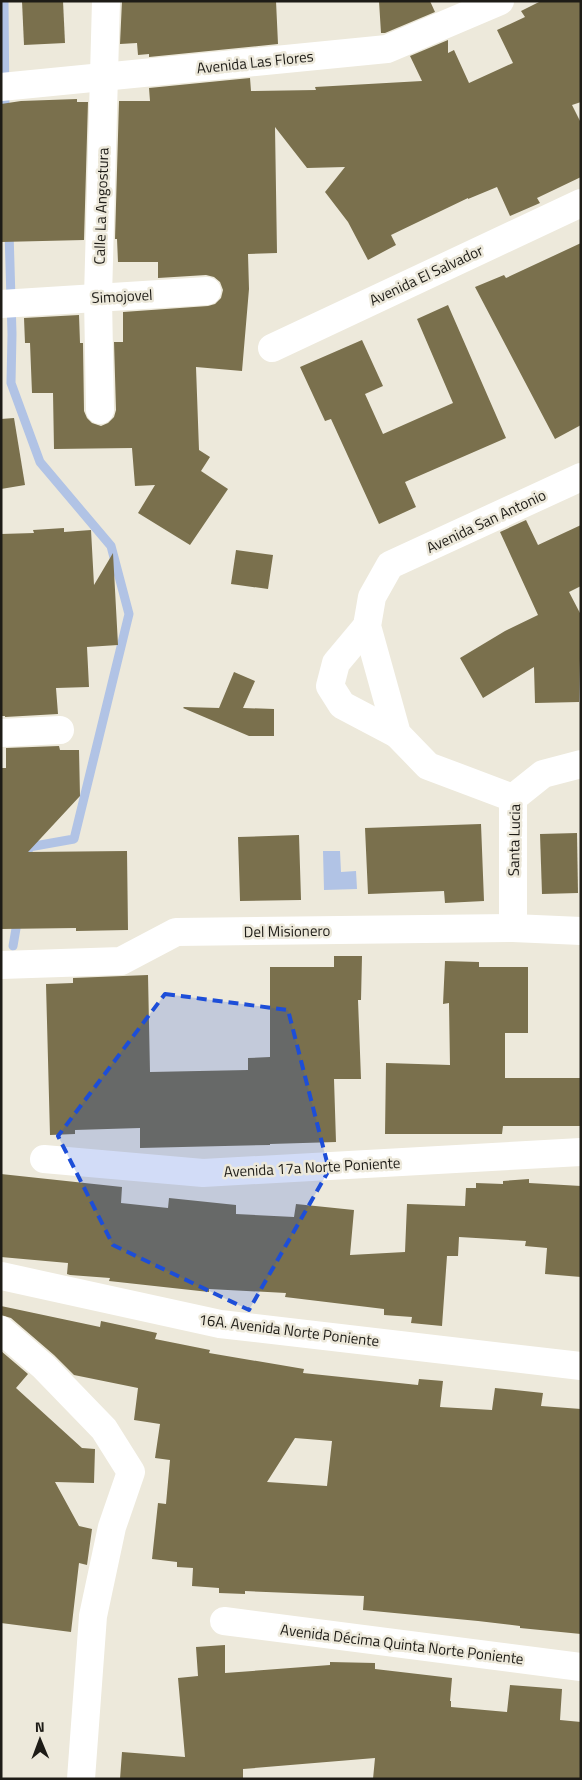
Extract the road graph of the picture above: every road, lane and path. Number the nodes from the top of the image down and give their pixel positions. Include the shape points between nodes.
1 (106, 1) edge
2 (500, 1) edge
3 (104, 77) junction
4 (1, 87) edge
5 (581, 203) edge
6 (208, 291) dead end
7 (98, 297) junction
8 (1, 304) edge
9 (272, 348) dead end
10 (100, 410) dead end
11 (581, 477) edge
12 (367, 626) junction
13 (60, 730) dead end
14 (1, 733) edge
15 (397, 734) junction
16 (581, 764) edge
17 (513, 798) junction
18 (513, 928) junction
19 (581, 931) edge
20 (1, 965) edge
21 (581, 1152) edge
22 (44, 1160) dead end
23 (1, 1276) edge
24 (1, 1330) edge
25 (581, 1366) edge
26 (224, 1621) dead end
27 (581, 1667) edge
28 (81, 1779) edge

1 - 3 street, Calle La Angostura
2 - 3 street, Avenida Las Flores via 388,49
3 - 4 street, Avenida Las Flores
3 - 7 street, Calle La Angostura
5 - 9 street, Avenida El Salvador
6 - 7 street, Simojovel
7 - 8 street, Simojovel
7 - 10 street, Calle La Angostura
11 - 12 street, Avenida San Antonio via 390,565 372,597
12 - 15 street
12 - 15 street via 336,663 330,686 342,705
13 - 14 street
15 - 17 street via 428,766
16 - 17 street, Santa Lucia via 543,774
17 - 18 street, Santa Lucia
18 - 19 street, Del Misionero
18 - 20 street, Del Misionero via 176,932 121,961
21 - 22 street, Avenida 17a Norte Poniente via 204,1174
23 - 25 street, 16A. Avenida Norte Poniente via 220,1324
24 - 28 street via 104,1429 131,1472 112,1527 93,1616
26 - 27 street, Avenida Décima Quinta Norte Poniente

